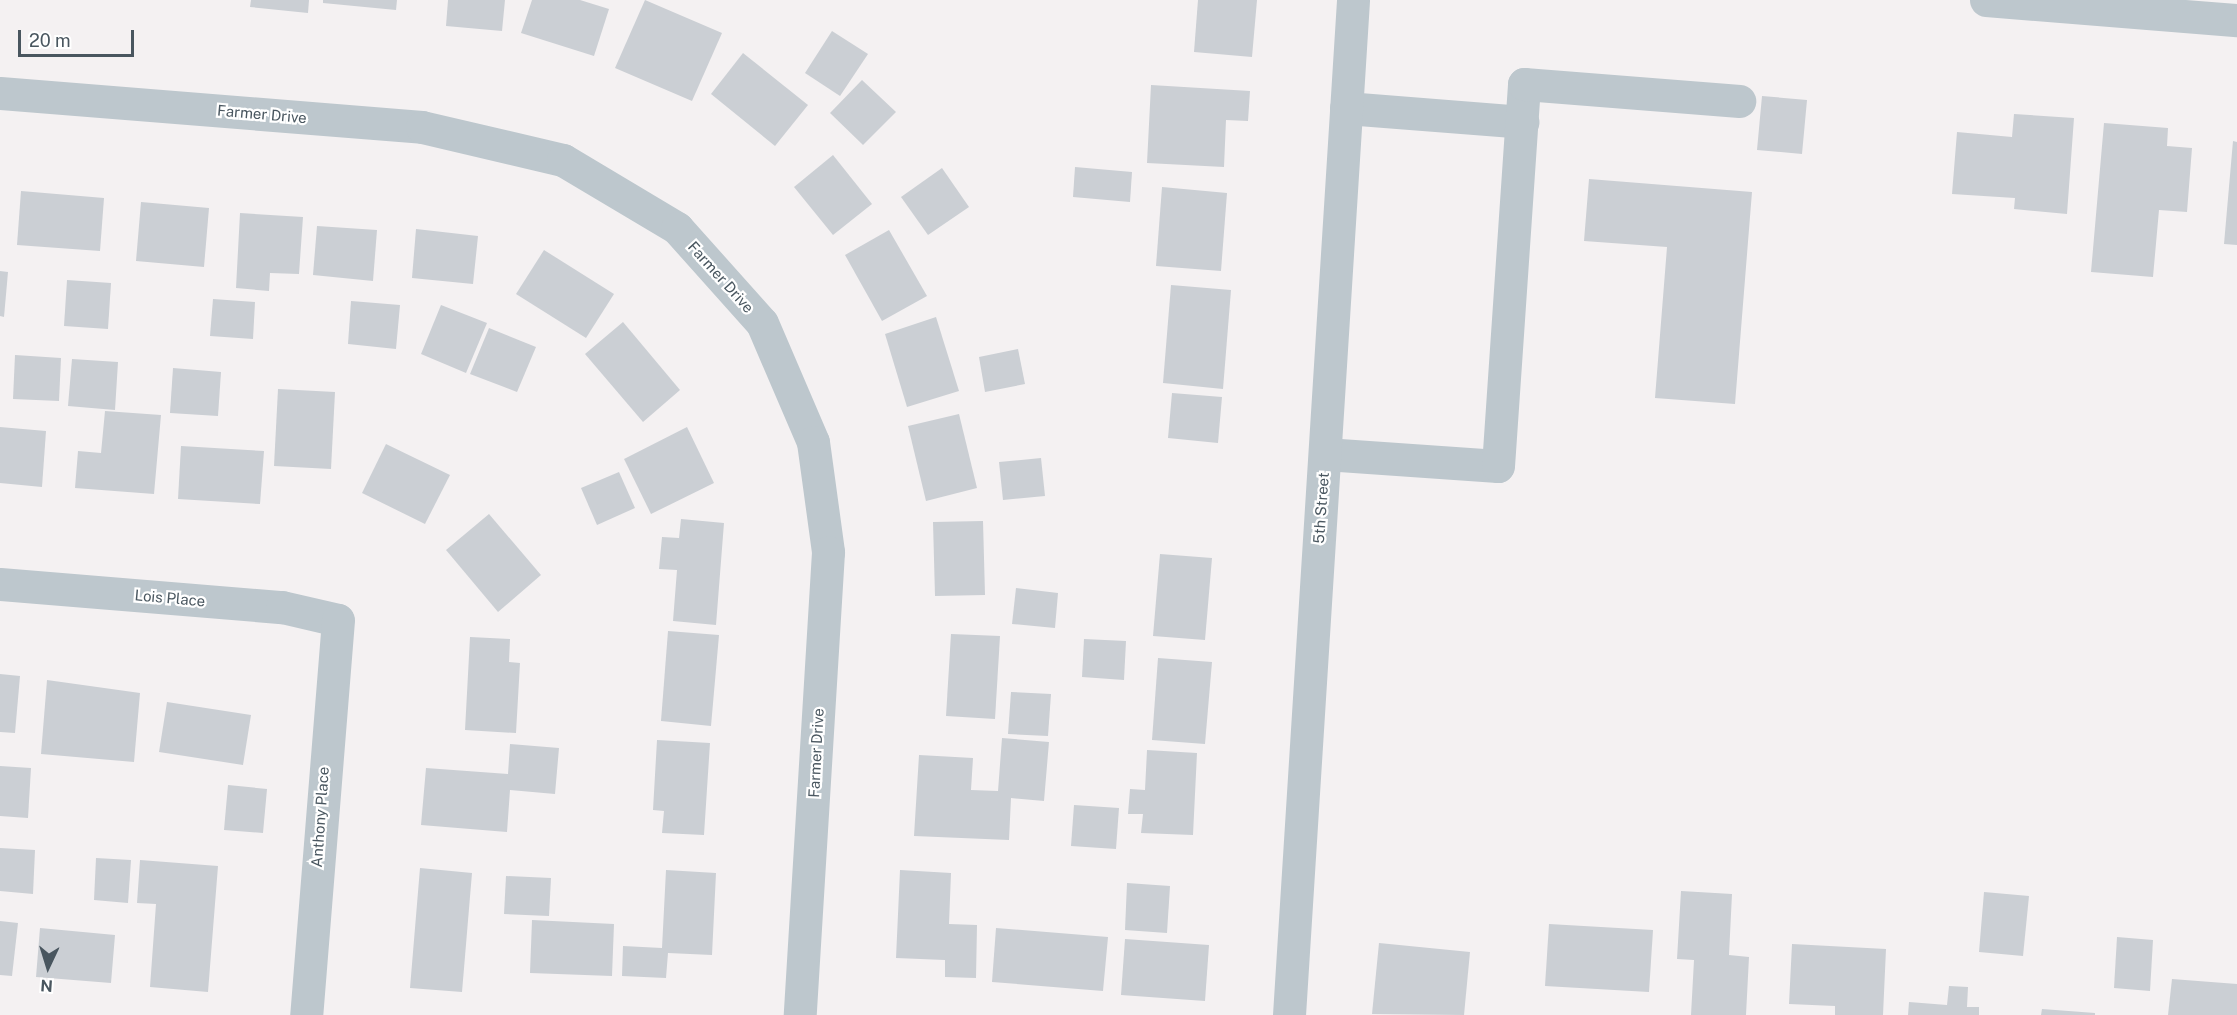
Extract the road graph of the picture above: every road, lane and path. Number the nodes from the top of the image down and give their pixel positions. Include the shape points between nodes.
1 (1353, 0) edge
2 (1986, 0) edge
3 (2237, 20) edge
4 (0, 93) edge
5 (1739, 100) dead end
6 (1346, 108) junction
7 (1522, 122) junction
8 (1324, 454) junction
9 (0, 584) edge
10 (338, 620) joint
11 (306, 1015) edge
12 (800, 1015) edge
13 (1289, 1015) edge

1 - 6 street, 5th Street
2 - 3 street
4 - 12 street, Farmer Drive via 422,127 562,160 677,228 762,322 813,442 828,552
5 - 7 street via 1524,84
6 - 7 street
6 - 8 street, 5th Street
7 - 8 street via 1498,466
8 - 13 street, 5th Street
9 - 10 street, Lois Place via 282,607
10 - 11 street, Anthony Place

